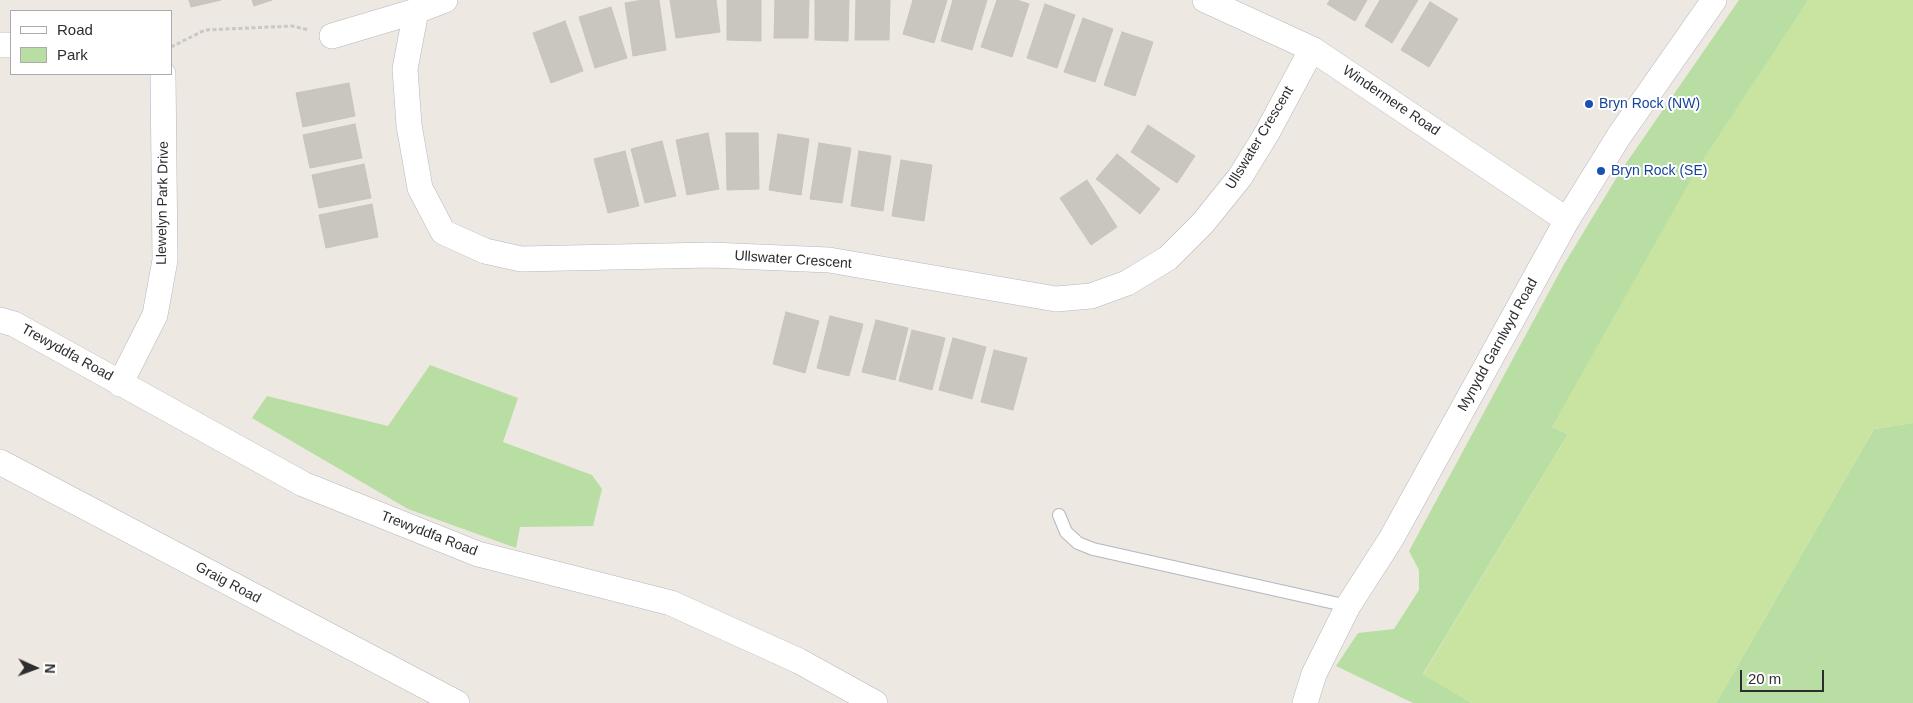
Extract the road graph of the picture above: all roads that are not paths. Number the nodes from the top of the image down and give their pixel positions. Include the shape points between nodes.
1 (445, 0) edge
2 (1205, 0) edge
3 (1714, 0) edge
4 (416, 11) junction
5 (332, 36) road end
6 (1312, 48) junction
7 (163, 75) edge
8 (1567, 220) junction
9 (0, 320) edge
10 (120, 384) junction
11 (0, 462) edge
12 (1059, 515) dead end
13 (1348, 606) junction
14 (457, 703) edge
15 (875, 703) edge
16 (1305, 703) edge

1 - 4 street
2 - 6 street, Windermere Road
3 - 8 street, Mynydd Garnlwyd Road via 1619,136
4 - 5 street
4 - 6 street, Ullswater Crescent via 405,69 409,125 420,188 444,232 484,251 521,259 711,255 829,260 1056,298 1091,296 1127,283 1168,258 1203,223 1240,177
6 - 8 street, Windermere Road
7 - 10 street, Llewelyn Park Drive via 165,260 155,315
8 - 13 street, Mynydd Garnlwyd Road via 1391,539
9 - 10 street, Trewyddfa Road via 14,324
10 - 15 street, Trewyddfa Road via 303,484 478,554 671,603 799,661
11 - 14 street, Graig Road
12 - 13 lane via 1066,532 1078,543 1093,549
13 - 16 street, Mynydd Garnlwyd Road via 1314,674

